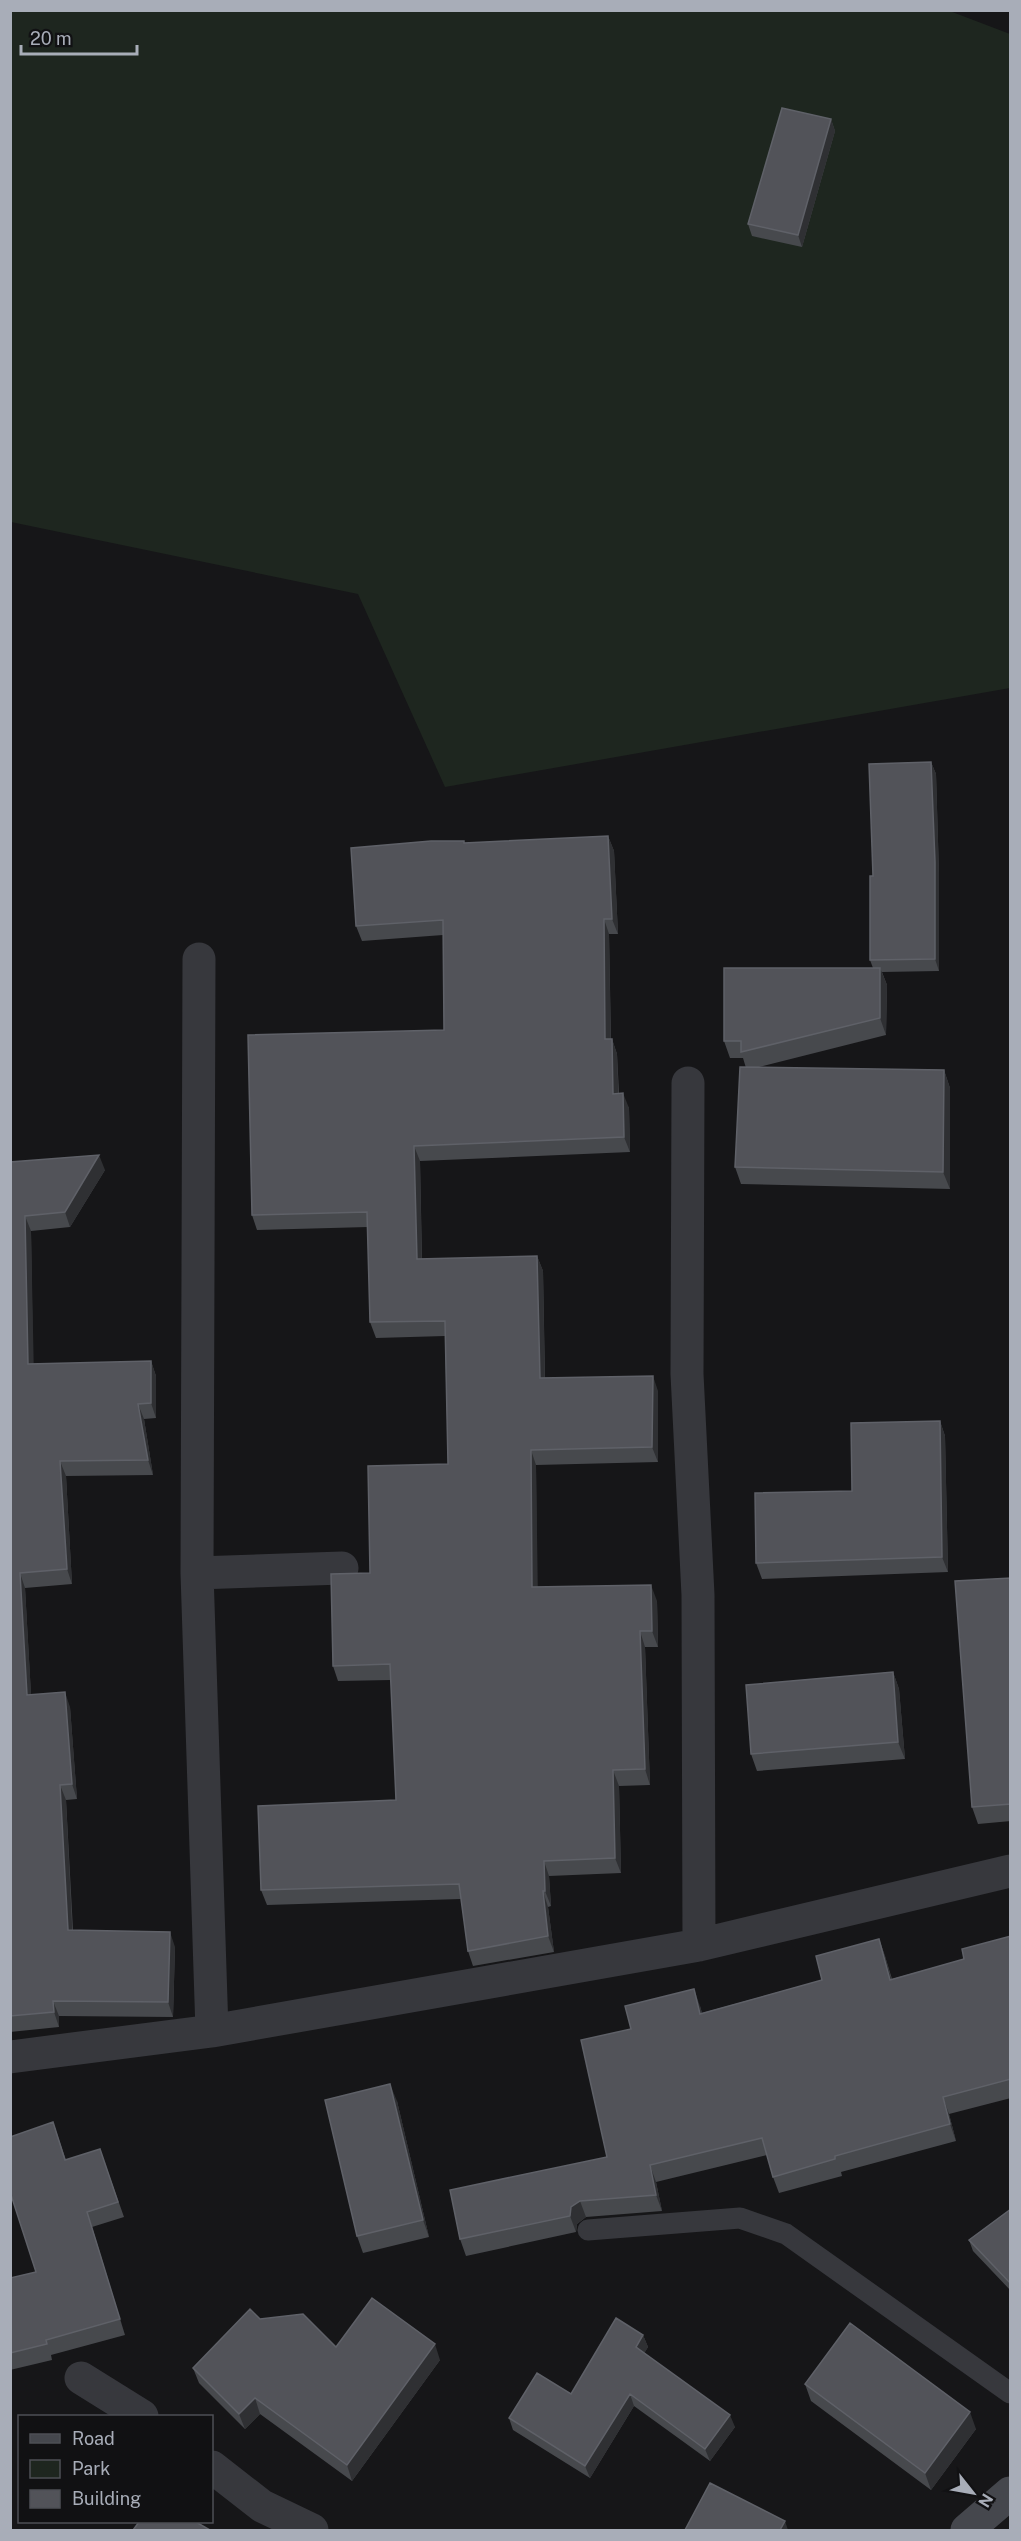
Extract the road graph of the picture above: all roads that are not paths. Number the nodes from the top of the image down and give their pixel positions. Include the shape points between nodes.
1 (198, 959) dead end
2 (688, 1083) dead end
3 (342, 1568) dead end
4 (197, 1573) junction
5 (1011, 1871) edge
6 (699, 1945) junction
7 (212, 2031) junction
8 (10, 2057) edge
9 (588, 2230) dead end
10 (81, 2378) dead end
11 (1011, 2393) edge
12 (140, 2415) edge
13 (213, 2468) edge
14 (1011, 2493) edge
15 (312, 2530) edge
16 (967, 2530) edge

1 - 4 street
2 - 6 street via 687,1374 698,1595
3 - 4 street
4 - 7 street
5 - 6 street
6 - 7 street
7 - 8 street
9 - 11 lane via 740,2218 786,2234
10 - 12 street
13 - 15 street via 262,2506
14 - 16 street

